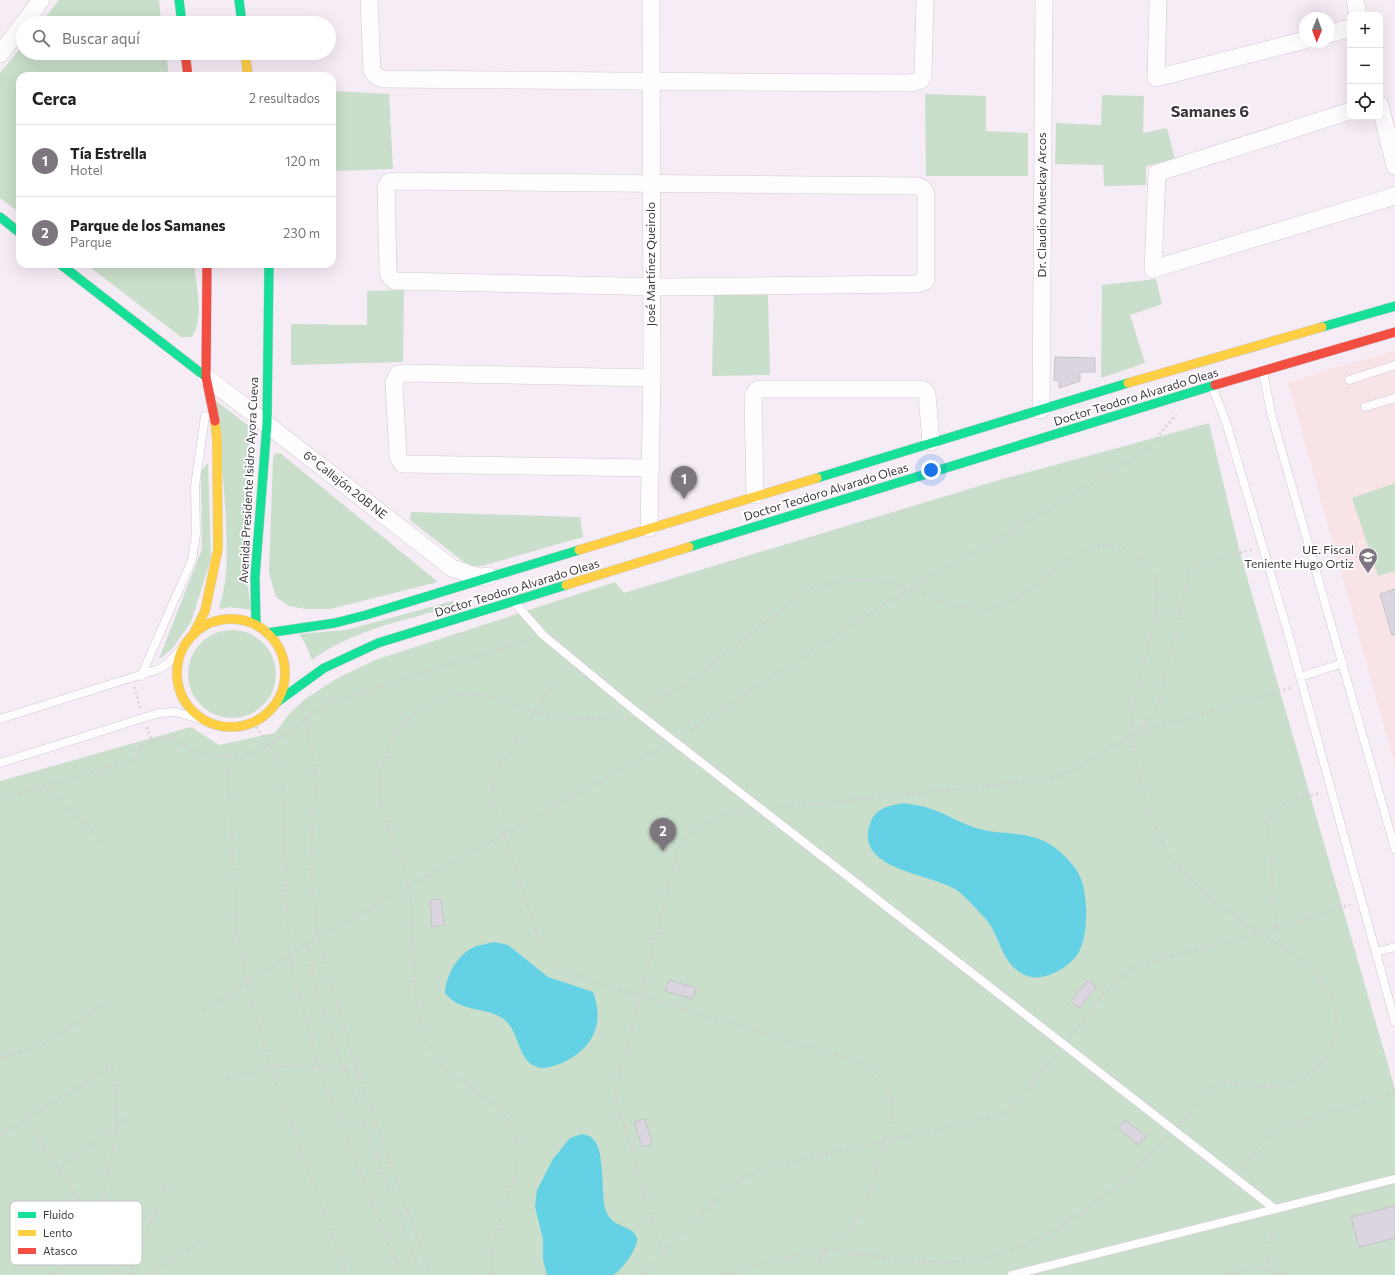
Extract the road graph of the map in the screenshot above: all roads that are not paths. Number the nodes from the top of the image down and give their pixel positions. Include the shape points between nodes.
1 (42, 0) edge
2 (179, 0) edge
3 (239, 0) edge
4 (369, 0) edge
5 (651, 0) edge
6 (925, 0) edge
7 (1044, 0) edge
8 (1158, 0) edge
9 (1355, 0) edge
10 (1357, 12) edge
11 (29, 16) edge
12 (181, 16) edge
13 (241, 16) edge
14 (1347, 29) edge
15 (1335, 32) edge
16 (16, 33) edge
17 (1299, 42) edge
18 (0, 54) edge
19 (187, 60) edge
20 (246, 60) edge
21 (188, 72) edge
22 (247, 72) edge
23 (653, 81) junction
24 (1347, 112) edge
25 (1383, 117) edge
26 (1395, 166) edge
27 (651, 184) junction
28 (1395, 196) edge
29 (0, 218) edge
30 (16, 230) edge
31 (65, 268) edge
32 (207, 268) edge
33 (270, 268) edge
34 (651, 286) junction
35 (1395, 306) edge
36 (1395, 332) edge
37 (1395, 365) edge
38 (1262, 371) junction
39 (652, 378) junction
40 (1349, 380) dead end
41 (207, 381) junction
42 (1211, 386) junction
43 (1395, 398) edge
44 (1365, 407) dead end
45 (1041, 410) junction
46 (267, 424) junction
47 (931, 442) junction
48 (650, 468) junction
49 (755, 495) junction
50 (649, 528) junction
51 (491, 576) junction
52 (514, 601) junction
53 (255, 603) junction
54 (265, 612) dead end
55 (280, 622) dead end
56 (256, 625) junction
57 (296, 627) junction
58 (267, 632) junction
59 (193, 635) junction
60 (184, 646) junction
61 (1343, 663) junction
62 (141, 676) junction
63 (1300, 677) junction
64 (277, 702) junction
65 (0, 719) edge
66 (203, 720) junction
67 (0, 763) edge
68 (1395, 849) edge
69 (1395, 947) edge
70 (1376, 952) junction
71 (1395, 1022) edge
72 (1395, 1179) edge
73 (1275, 1209) junction
74 (1012, 1275) edge

1 - 11 street
2 - 12 main road
3 - 13 main road
4 - 23 street via 372,71 382,79
5 - 23 street, José Martínez Queirolo
6 - 23 street via 923,75 921,80 916,82
7 - 45 street, Dr. Claudio Mueckay Arcos
8 - 17 street via 1156,78
9 - 10 street
14 - 15 street
16 - 18 street
19 - 21 main road
20 - 22 main road
23 - 27 street, José Martínez Queirolo
24 - 28 street via 1156,173 1153,269
25 - 26 street
27 - 34 street, José Martínez Queirolo
27 - 34 street via 396,181 389,182 386,187 388,272 394,281
27 - 34 street via 922,187 926,196 926,278 917,284
29 - 30 main road
31 - 41 main road
32 - 41 main road
33 - 46 main road, Avenida Presidente Isidro Ayora Cueva
34 - 39 street, José Martínez Queirolo
35 - 45 main road, Doctor Teodoro Alvarado Oleas via 1203,360
36 - 38 main road, Doctor Teodoro Alvarado Oleas
37 - 40 lane
38 - 42 main road, Doctor Teodoro Alvarado Oleas
38 - 61 lane via 1271,412
39 - 48 street, José Martínez Queirolo
39 - 48 street via 407,373 398,374 394,383 398,457 403,464
41 - 46 street, 6° Callejón 20B NE
41 - 59 main road via 217,440 218,549 205,611
41 - 62 lane via 205,424 195,486 196,534 193,554
42 - 52 main road, Doctor Teodoro Alvarado Oleas
42 - 63 lane via 1226,422
43 - 44 lane
45 - 47 main road, Doctor Teodoro Alvarado Oleas
46 - 51 street, 6° Callejón 20B NE via 452,568 479,576
46 - 53 main road, Avenida Presidente Isidro Ayora Cueva
47 - 49 main road, Doctor Teodoro Alvarado Oleas
47 - 49 street via 927,395 922,389 759,389 753,397
48 - 50 street, José Martínez Queirolo
49 - 50 main road, Doctor Teodoro Alvarado Oleas
50 - 51 main road, Doctor Teodoro Alvarado Oleas
51 - 57 main road, Doctor Teodoro Alvarado Oleas via 366,615 335,623
52 - 64 main road, Doctor Teodoro Alvarado Oleas via 378,643 324,668
52 - 73 lane via 543,635 634,710
53 - 54 main road
53 - 56 main road, Avenida Presidente Isidro Ayora Cueva
55 - 57 main road
56 - 58 main road
56 - 59 main road via 231,619 218,621 206,625
57 - 58 main road, Doctor Teodoro Alvarado Oleas
58 - 64 main road via 282,653 285,666 285,678
59 - 60 main road
60 - 62 lane via 168,664
60 - 66 main road via 176,673 178,687 188,706
61 - 63 lane
61 - 68 lane
62 - 65 lane
63 - 70 lane
64 - 66 main road via 253,723 243,726 222,727
66 - 67 lane via 176,712 159,713
69 - 70 lane
70 - 71 lane
72 - 73 lane
73 - 74 lane

